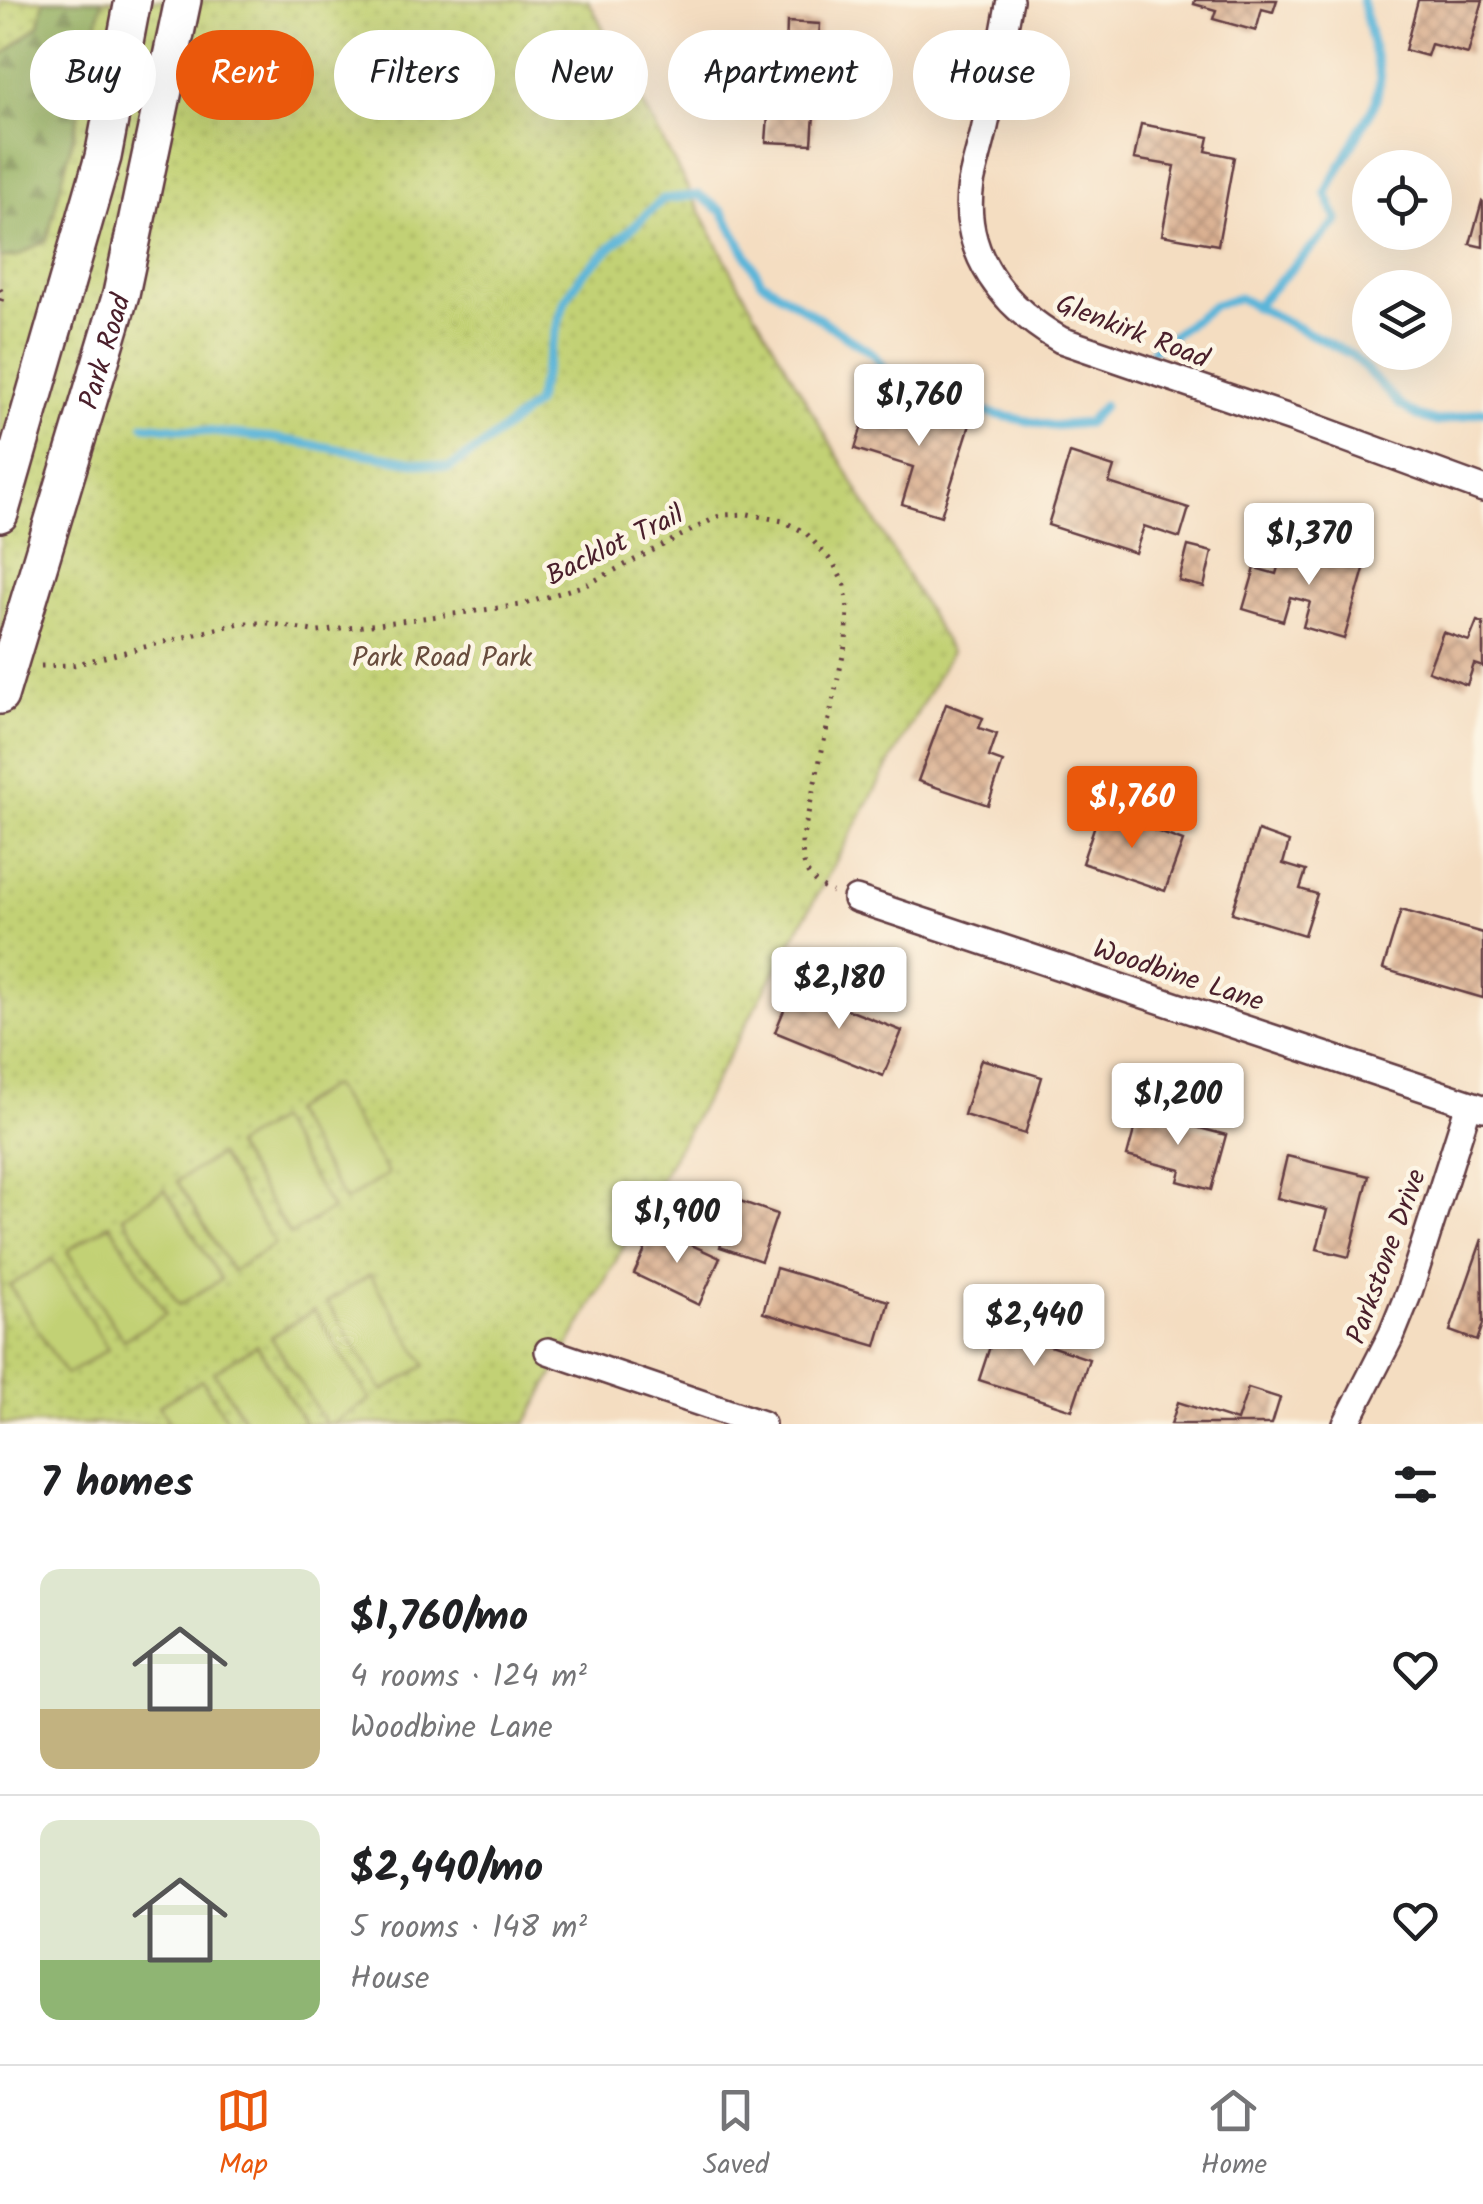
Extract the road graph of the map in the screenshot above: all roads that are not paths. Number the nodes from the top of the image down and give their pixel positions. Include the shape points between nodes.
1 (133, 0) edge
2 (183, 0) edge
3 (1010, 0) edge
4 (1483, 488) edge
5 (0, 514) edge
6 (0, 696) edge
7 (856, 899) road end
8 (1476, 1106) edge
9 (548, 1352) dead end
10 (762, 1424) edge
11 (1346, 1424) edge

1 - 5 main road, Park Road via 103,157
2 - 6 main road, Park Road via 120,294
3 - 4 street, Glenkirk Road via 971,184 970,218 977,252 1007,300 1062,340
7 - 8 street, Woodbine Lane
8 - 11 street, Parkstone Drive via 1392,1334
9 - 10 street

